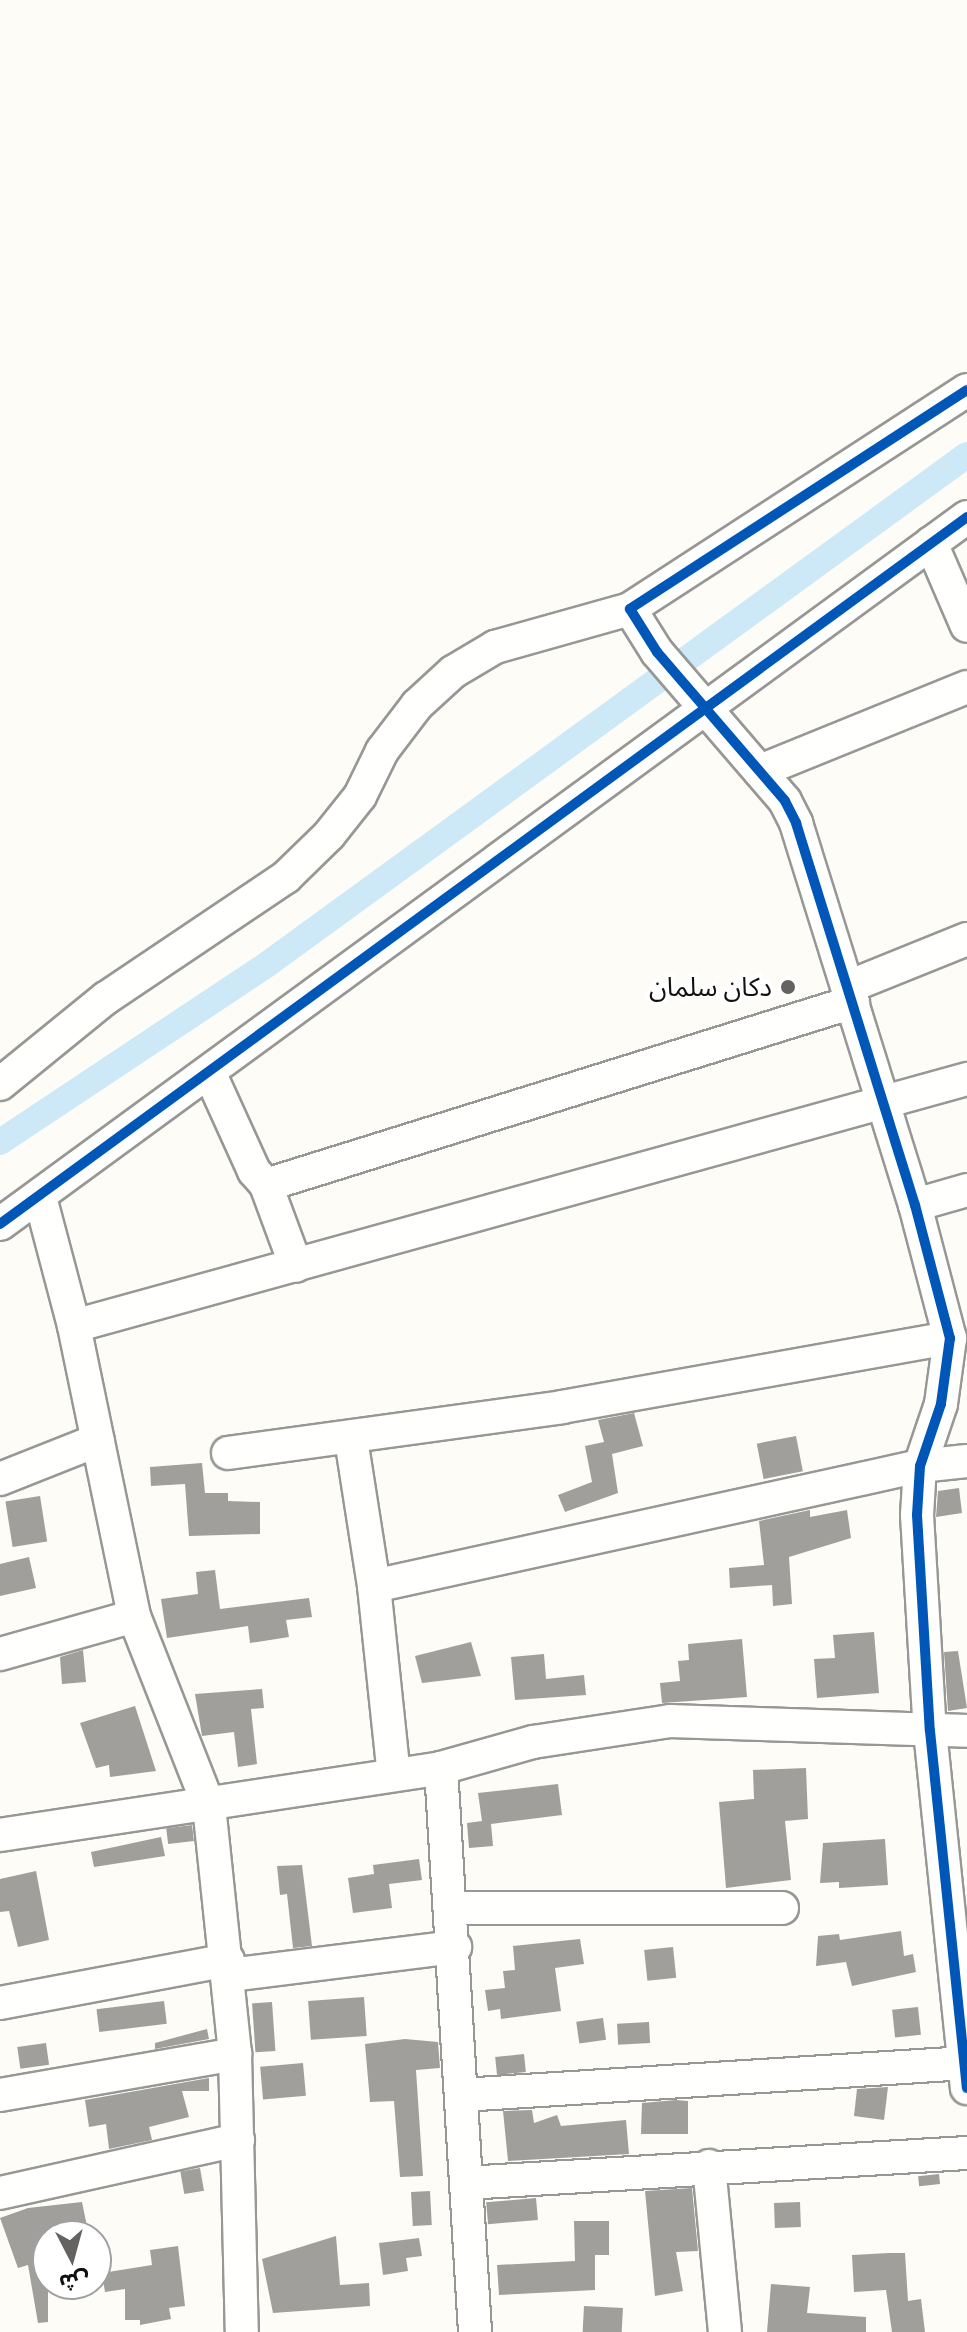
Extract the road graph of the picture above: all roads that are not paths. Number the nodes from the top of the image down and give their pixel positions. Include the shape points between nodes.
1 (967, 390) edge
2 (967, 517) edge
3 (931, 543) junction
4 (630, 609) junction
5 (967, 626) edge
6 (967, 687) edge
7 (706, 710) junction
8 (760, 771) junction
9 (967, 939) edge
10 (850, 994) junction
11 (210, 1074) junction
12 (967, 1079) edge
13 (0, 1084) edge
14 (880, 1102) junction
15 (266, 1185) junction
16 (967, 1190) edge
17 (40, 1197) junction
18 (915, 1205) junction
19 (0, 1224) edge
20 (296, 1266) junction
21 (74, 1326) junction
22 (950, 1338) junction
23 (351, 1439) junction
24 (98, 1440) junction
25 (228, 1453) dead end
26 (967, 1461) edge
27 (920, 1466) junction
28 (0, 1479) edge
29 (374, 1586) junction
30 (134, 1616) junction
31 (0, 1654) edge
32 (930, 1731) junction
33 (967, 1731) edge
34 (441, 1768) junction
35 (394, 1775) junction
36 (209, 1806) junction
37 (0, 1835) edge
38 (452, 1908) junction
39 (782, 1908) dead end
40 (455, 1947) junction
41 (229, 1967) junction
42 (0, 2003) edge
43 (235, 2054) junction
44 (966, 2071) edge
45 (0, 2095) edge
46 (462, 2095) junction
47 (238, 2140) junction
48 (967, 2153) edge
49 (709, 2166) junction
50 (466, 2183) junction
51 (0, 2193) edge
52 (242, 2332) edge
53 (475, 2332) edge
54 (725, 2332) edge

1 - 4 street
2 - 3 street
3 - 5 street
3 - 7 street
4 - 7 street via 657,652
4 - 13 street via 495,647 453,672 417,705 382,751 360,796 286,877 131,980
6 - 8 street
7 - 8 street
7 - 11 street
8 - 10 street via 796,823
9 - 10 street
10 - 14 street
10 - 15 street
11 - 15 street via 254,1171
11 - 17 street
12 - 14 street
14 - 18 street
14 - 20 street
15 - 20 street
16 - 18 street
17 - 19 street
17 - 21 street
18 - 22 street
20 - 21 street
21 - 24 street
22 - 23 street
22 - 27 street via 941,1404
23 - 25 street
23 - 29 street
24 - 28 street
24 - 30 street
26 - 27 street
27 - 29 street
27 - 32 street via 917,1515
29 - 35 street
30 - 31 street
30 - 36 street
32 - 33 street
32 - 34 street via 670,1721 533,1742
32 - 44 street
34 - 35 street
34 - 38 street
35 - 36 street
36 - 37 street
36 - 41 street
38 - 39 street
38 - 40 street
40 - 41 street
40 - 46 street
41 - 42 street
41 - 43 street
43 - 45 street
43 - 47 street
44 - 46 street
46 - 50 street
47 - 51 street
47 - 52 street
48 - 49 street
49 - 50 street
49 - 54 street
50 - 53 street

